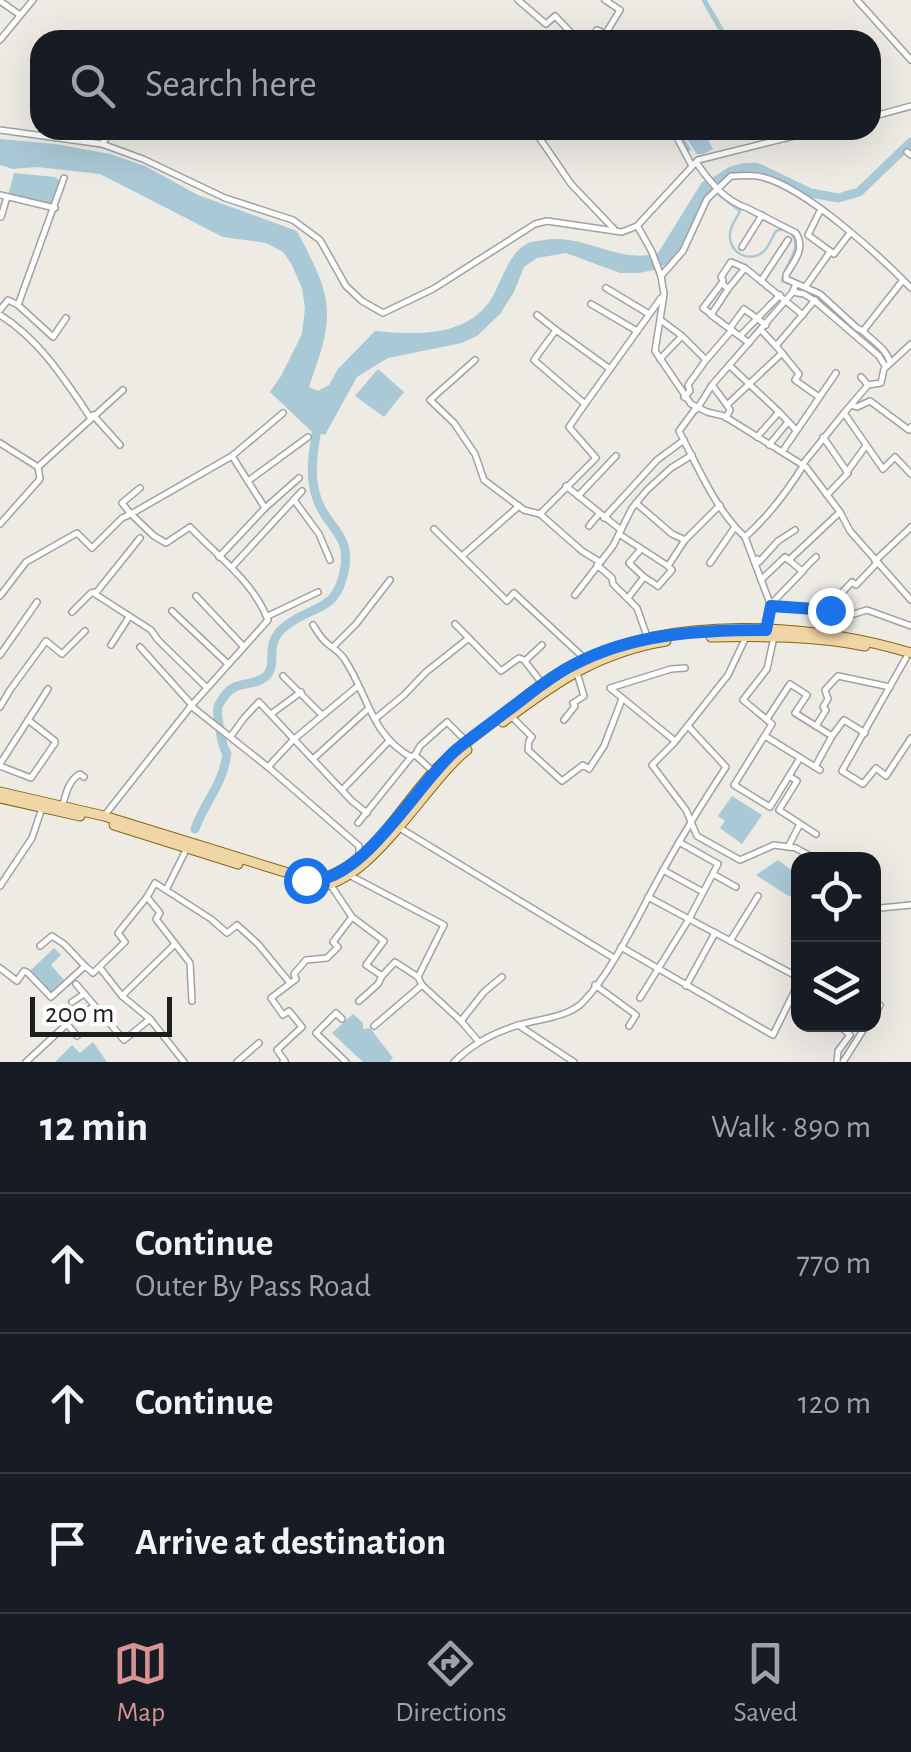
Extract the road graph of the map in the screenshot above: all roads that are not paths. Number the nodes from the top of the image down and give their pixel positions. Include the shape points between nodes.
1 (33, 0) edge
2 (518, 0) edge
3 (605, 0) edge
4 (858, 0) edge
5 (0, 1) edge
6 (20, 15) junction
7 (568, 30) edge
8 (608, 30) edge
9 (0, 40) edge
10 (911, 60) edge
11 (911, 106) edge
12 (881, 114) edge
13 (0, 130) edge
14 (30, 134) edge
15 (73, 140) edge
16 (105, 140) edge
17 (541, 140) edge
18 (679, 140) edge
19 (782, 140) edge
20 (102, 144) junction
21 (694, 164) junction
22 (64, 178) dead end
23 (717, 189) junction
24 (4, 196) edge
25 (55, 208) junction
26 (821, 209) junction
27 (762, 215) junction
28 (0, 217) edge
29 (637, 226) junction
30 (616, 231) junction
31 (850, 233) junction
32 (788, 240) dead end
33 (742, 247) dead end
34 (830, 252) junction
35 (745, 268) junction
36 (660, 274) junction
37 (903, 280) junction
38 (761, 281) junction
39 (722, 283) junction
40 (806, 286) junction
41 (606, 288) dead end
42 (911, 288) edge
43 (794, 289) junction
44 (728, 290) junction
45 (664, 294) junction
46 (0, 296) edge
47 (783, 298) junction
48 (816, 298) junction
49 (8, 300) junction
50 (591, 304) dead end
51 (18, 305) junction
52 (0, 313) edge
53 (650, 314) junction
54 (711, 314) junction
55 (803, 315) junction
56 (537, 316) dead end
57 (66, 318) dead end
58 (756, 318) junction
59 (660, 320) junction
60 (763, 328) junction
61 (731, 329) junction
62 (556, 330) junction
63 (637, 331) junction
64 (863, 331) junction
65 (682, 336) junction
66 (740, 337) junction
67 (749, 343) junction
68 (911, 344) edge
69 (776, 346) junction
70 (782, 353) junction
71 (660, 359) junction
72 (475, 360) dead end
73 (706, 360) junction
74 (729, 365) junction
75 (887, 366) junction
76 (610, 369) junction
77 (836, 373) dead end
78 (861, 377) dead end
79 (749, 384) junction
80 (868, 385) junction
81 (712, 386) junction
82 (122, 390) dead end
83 (684, 397) junction
84 (819, 398) junction
85 (585, 404) junction
86 (728, 405) junction
87 (850, 405) junction
88 (696, 408) junction
89 (779, 412) junction
90 (844, 412) junction
91 (283, 413) dead end
92 (92, 416) junction
93 (726, 418) junction
94 (788, 422) junction
95 (910, 429) edge
96 (796, 430) junction
97 (308, 437) dead end
98 (757, 437) junction
99 (823, 437) junction
100 (684, 440) junction
101 (0, 443) edge
102 (769, 445) junction
103 (120, 446) dead end
104 (866, 447) junction
105 (782, 452) junction
106 (692, 455) junction
107 (232, 456) junction
108 (616, 456) dead end
109 (802, 465) junction
110 (38, 467) junction
111 (847, 472) junction
112 (911, 474) edge
113 (299, 478) dead end
114 (248, 481) junction
115 (566, 486) junction
116 (140, 488) dead end
117 (302, 491) dead end
118 (578, 496) junction
119 (827, 496) junction
120 (294, 500) junction
121 (636, 503) junction
122 (720, 505) junction
123 (519, 506) junction
124 (265, 508) junction
125 (840, 512) junction
126 (131, 514) junction
127 (540, 514) junction
128 (602, 516) junction
129 (0, 524) edge
130 (589, 526) dead end
131 (735, 527) junction
132 (911, 527) edge
133 (434, 529) dead end
134 (796, 530) dead end
135 (620, 532) junction
136 (140, 538) dead end
137 (745, 538) junction
138 (685, 540) junction
139 (641, 549) junction
140 (220, 556) junction
141 (462, 556) junction
142 (816, 556) dead end
143 (330, 560) dead end
144 (754, 560) junction
145 (789, 560) junction
146 (876, 562) junction
147 (710, 563) dead end
148 (599, 564) junction
149 (668, 566) junction
150 (232, 567) junction
151 (803, 570) junction
152 (644, 577) junction
153 (390, 580) dead end
154 (761, 580) junction
155 (95, 592) junction
156 (318, 592) dead end
157 (575, 594) dead end
158 (0, 596) edge
159 (196, 596) dead end
160 (628, 598) junction
161 (911, 600) edge
162 (37, 602) dead end
163 (771, 605) junction
164 (830, 610) junction
165 (72, 612) dead end
166 (172, 612) dead end
167 (268, 616) junction
168 (130, 617) junction
169 (455, 624) dead end
170 (313, 625) dead end
171 (911, 626) edge
172 (85, 631) dead end
173 (770, 633) junction
174 (747, 636) junction
175 (468, 638) junction
176 (648, 638) junction
177 (111, 645) dead end
178 (542, 645) dead end
179 (140, 647) dead end
180 (244, 647) junction
181 (333, 647) junction
182 (0, 655) edge
183 (909, 657) edge
184 (584, 660) junction
185 (525, 661) junction
186 (228, 664) junction
187 (685, 668) dead end
188 (576, 671) junction
189 (282, 676) dead end
190 (542, 684) junction
191 (358, 685) junction
192 (206, 688) junction
193 (890, 688) junction
194 (48, 689) dead end
195 (301, 692) junction
196 (622, 698) junction
197 (191, 706) junction
198 (0, 707) edge
199 (368, 709) junction
200 (271, 714) junction
201 (322, 715) junction
202 (511, 716) junction
203 (767, 719) junction
204 (28, 720) junction
205 (375, 720) junction
206 (564, 720) dead end
207 (688, 726) junction
208 (816, 726) junction
209 (866, 733) junction
210 (231, 736) junction
211 (765, 736) junction
212 (832, 736) junction
213 (911, 738) edge
214 (295, 740) junction
215 (389, 741) junction
216 (675, 741) junction
217 (467, 742) junction
218 (413, 756) junction
219 (800, 758) junction
220 (313, 759) junction
221 (0, 765) edge
222 (268, 767) junction
223 (434, 772) junction
224 (789, 776) junction
225 (84, 777) dead end
226 (342, 790) junction
227 (0, 795) edge
228 (62, 806) junction
229 (42, 808) junction
230 (366, 813) junction
231 (104, 816) junction
232 (358, 823) dead end
233 (690, 823) junction
234 (800, 824) junction
235 (398, 826) junction
236 (816, 834) dead end
237 (679, 842) junction
238 (788, 847) junction
239 (188, 848) junction
240 (802, 852) edge
241 (360, 858) junction
242 (663, 870) junction
243 (712, 874) junction
244 (349, 875) junction
245 (330, 884) junction
246 (0, 886) edge
247 (736, 887) dead end
248 (166, 890) junction
249 (703, 892) junction
250 (758, 896) dead end
251 (147, 897) junction
252 (648, 897) junction
253 (911, 905) edge
254 (881, 908) edge
255 (352, 917) junction
256 (689, 919) junction
257 (714, 933) junction
258 (730, 941) junction
259 (175, 944) junction
260 (40, 946) dead end
261 (620, 947) junction
262 (614, 958) junction
263 (85, 966) junction
264 (0, 968) edge
265 (100, 968) junction
266 (658, 969) junction
267 (382, 976) junction
268 (502, 976) dead end
269 (418, 977) junction
270 (791, 977) edge
271 (76, 984) dead end
272 (290, 984) junction
273 (422, 986) junction
274 (595, 986) junction
275 (686, 986) junction
276 (84, 994) junction
277 (122, 996) junction
278 (791, 996) edge
279 (640, 998) dead end
280 (192, 1001) dead end
281 (359, 1001) dead end
282 (72, 1002) dead end
283 (94, 1006) junction
284 (81, 1016) dead end
285 (342, 1019) dead end
286 (461, 1021) junction
287 (152, 1022) junction
288 (518, 1025) junction
289 (374, 1026) dead end
290 (629, 1026) dead end
291 (847, 1032) edge
292 (861, 1032) edge
293 (77, 1036) dead end
294 (124, 1040) junction
295 (480, 1042) junction
296 (260, 1043) dead end
297 (117, 1046) dead end
298 (26, 1062) edge
299 (184, 1062) edge
300 (236, 1062) edge
301 (283, 1062) edge
302 (346, 1062) edge
303 (454, 1062) edge
304 (574, 1062) edge
305 (840, 1062) edge

1 - 6 street
2 - 7 street via 546,24 555,16
3 - 8 street via 620,10
4 - 10 street
5 - 6 street
6 - 9 street
11 - 12 street
13 - 14 street
15 - 20 street
16 - 20 street
17 - 30 street
18 - 21 street
19 - 21 street
20 - 30 street via 294,220 320,240 346,286 383,312 433,290 534,224
21 - 23 street
21 - 29 street
22 - 25 street
23 - 26 street via 731,176 761,176
23 - 27 street
23 - 36 street via 683,252
24 - 25 street
24 - 28 street
25 - 51 street
26 - 31 street
26 - 34 street via 808,235
27 - 33 street
27 - 43 street via 801,241 786,275
29 - 30 street
29 - 36 street
31 - 34 street
31 - 37 street
32 - 38 street
34 - 40 street
35 - 38 street
35 - 39 street via 730,262
35 - 44 street
36 - 45 street
37 - 42 street
37 - 64 street
38 - 47 street
39 - 44 street
39 - 54 street via 702,308
40 - 43 street
40 - 48 street
41 - 53 street
43 - 47 street
43 - 48 street
44 - 54 street
45 - 53 street
45 - 59 street
46 - 49 street
47 - 55 street
47 - 58 street
47 - 60 street
48 - 55 street
48 - 64 street
48 - 75 street
49 - 51 street
49 - 52 street
50 - 63 street
51 - 57 street via 53,338
52 - 92 street via 22,329
53 - 63 street
54 - 61 street
55 - 69 street
56 - 62 street
58 - 60 street
58 - 61 street via 744,310
58 - 66 street
59 - 65 street
59 - 71 street via 654,345
60 - 67 street
60 - 69 street
61 - 66 street
61 - 73 street
62 - 76 street
62 - 85 street via 534,360
63 - 76 street
64 - 75 street via 889,357
65 - 71 street
65 - 73 street
66 - 67 street
67 - 74 street
68 - 75 street
69 - 70 street
70 - 79 street
70 - 84 street via 799,374 795,380
71 - 83 street
72 - 123 street via 430,400 454,422 484,480
73 - 83 street
74 - 79 street
74 - 81 street
75 - 80 street via 881,383
76 - 85 street
77 - 84 street
78 - 80 street
79 - 86 street
79 - 89 street
80 - 87 street
81 - 86 street
81 - 88 street
82 - 92 street
83 - 88 street
84 - 96 street
85 - 115 street via 569,427 596,458
86 - 93 street
87 - 90 street
87 - 95 street via 870,401
88 - 93 street
88 - 100 street via 679,431
89 - 94 street
89 - 98 street
90 - 99 street
90 - 104 street
91 - 107 street
92 - 103 street
92 - 110 street
93 - 98 street
94 - 96 street
94 - 102 street
96 - 105 street
97 - 114 street
98 - 102 street
99 - 109 street
99 - 111 street
100 - 106 street
100 - 128 street
101 - 110 street
102 - 105 street
104 - 111 street
104 - 112 street via 883,469 895,457
105 - 109 street
106 - 121 street
106 - 122 street
107 - 114 street
107 - 126 street
108 - 118 street
109 - 119 street
109 - 137 street via 780,502
110 - 129 street via 40,478
111 - 119 street
113 - 124 street
114 - 124 street
115 - 118 street
115 - 127 street
116 - 126 street via 122,503
117 - 120 street
118 - 128 street
119 - 125 street
120 - 143 street
120 - 150 street
121 - 135 street
121 - 138 street
122 - 131 street
122 - 138 street
123 - 127 street
123 - 141 street
124 - 140 street
125 - 145 street
125 - 146 street
126 - 140 street via 164,542 190,527
126 - 158 street via 92,548 78,533 32,557
127 - 148 street
128 - 130 street
128 - 135 street
131 - 137 street
131 - 147 street
132 - 146 street
133 - 141 street
134 - 144 street
135 - 139 street
135 - 148 street
136 - 155 street
137 - 144 street
138 - 149 street
139 - 149 street
139 - 152 street via 629,563
140 - 150 street
141 - 184 street via 507,602 514,593
142 - 151 street
144 - 154 street
145 - 151 street
145 - 154 street via 785,556
146 - 161 street
146 - 164 street
148 - 157 street
148 - 160 street
149 - 152 street via 672,570 657,588
150 - 167 street
151 - 163 street
152 - 160 street
153 - 181 street
154 - 163 street
155 - 165 street
155 - 168 street
156 - 167 street
159 - 180 street
160 - 176 street
162 - 182 street
163 - 164 street
163 - 173 street
164 - 171 street via 866,610
166 - 186 street
167 - 180 street
168 - 177 street
168 - 192 street
169 - 175 street
170 - 181 street
172 - 198 street via 62,654 46,641
173 - 174 main road
173 - 176 main road
173 - 183 main road via 863,640
173 - 203 street via 766,668 744,700
174 - 188 main road via 658,642
174 - 207 street via 728,675
175 - 185 street via 501,671 519,658
175 - 205 street
176 - 184 main road
178 - 185 street
179 - 197 street
180 - 186 street
181 - 191 street
183 - 193 street
184 - 190 main road
185 - 190 street
186 - 192 street
187 - 196 street via 610,688
188 - 202 main road
188 - 206 street via 584,696
189 - 195 street
190 - 217 main road
191 - 199 street
191 - 201 street
192 - 197 street
193 - 208 street via 838,676 826,690 826,710
193 - 209 street
194 - 204 street
195 - 200 street
195 - 201 street
196 - 202 street via 590,769 584,764 562,781 528,750 532,737
196 - 216 street
197 - 210 street
197 - 231 street
199 - 205 street
199 - 220 street
200 - 210 street via 259,702
200 - 214 street
201 - 214 street
202 - 235 main road via 461,754
203 - 208 street via 790,684 807,695 795,713
203 - 211 street via 772,724
204 - 221 street
204 - 221 street via 55,743 31,778
205 - 215 street
207 - 216 street
207 - 233 street via 726,767
208 - 212 street
209 - 212 street via 844,720
209 - 213 street via 842,771 863,784 876,768 886,776
210 - 222 street
211 - 219 street
211 - 224 street via 734,785 770,807
212 - 219 street via 817,768
214 - 220 street
214 - 222 street
215 - 218 street
215 - 226 street
216 - 233 street via 651,764
217 - 218 street via 447,722
217 - 223 main road
218 - 223 street
218 - 230 street
219 - 224 street
220 - 226 street
222 - 241 street via 360,846
223 - 241 main road
224 - 234 street via 797,781 778,810
225 - 228 street via 68,786
226 - 230 street
227 - 228 main road
227 - 229 main road
228 - 231 main road
229 - 239 main road
229 - 246 street via 32,838
230 - 232 street
231 - 241 main road via 314,882
233 - 237 street
233 - 238 street via 697,836 740,860 774,845
234 - 236 street
234 - 238 street
235 - 244 main road
235 - 262 street
237 - 242 street
237 - 243 street via 718,864
238 - 240 street
239 - 245 main road via 304,886
239 - 248 street
242 - 249 street
242 - 252 street
243 - 247 street
243 - 249 street
244 - 245 main road
244 - 269 street via 444,925
245 - 255 street
248 - 251 street via 155,883
248 - 272 street via 227,933 237,925
249 - 256 street
250 - 258 street
251 - 259 street
251 - 265 street via 118,932 125,942
252 - 256 street
252 - 261 street
253 - 254 street
255 - 267 street via 384,941 366,965
255 - 272 street via 333,942 338,947 327,958 306,960
256 - 257 street
256 - 266 street
257 - 258 street
257 - 275 street
258 - 270 street
259 - 277 street
259 - 280 street via 190,963
260 - 263 street via 52,936
261 - 262 street
261 - 266 street
262 - 274 street
263 - 264 street via 51,998 27,972 17,982
263 - 265 street via 92,973
265 - 277 street
266 - 275 street
266 - 279 street
267 - 269 street via 395,962
267 - 281 street
268 - 286 street
269 - 273 street
271 - 276 street
272 - 301 street via 270,998 302,1027 276,1050
273 - 286 street
273 - 289 street
274 - 288 street via 568,1012
274 - 290 street via 636,1015
275 - 278 street via 772,1035
276 - 282 street
276 - 283 street
277 - 287 street
283 - 284 street
283 - 294 street
285 - 302 street via 336,1013 316,1032
286 - 295 street
287 - 294 street
287 - 299 street
288 - 295 street
288 - 304 street
291 - 305 street
292 - 305 street
293 - 298 street via 66,1024
294 - 297 street
295 - 303 street
296 - 300 street

